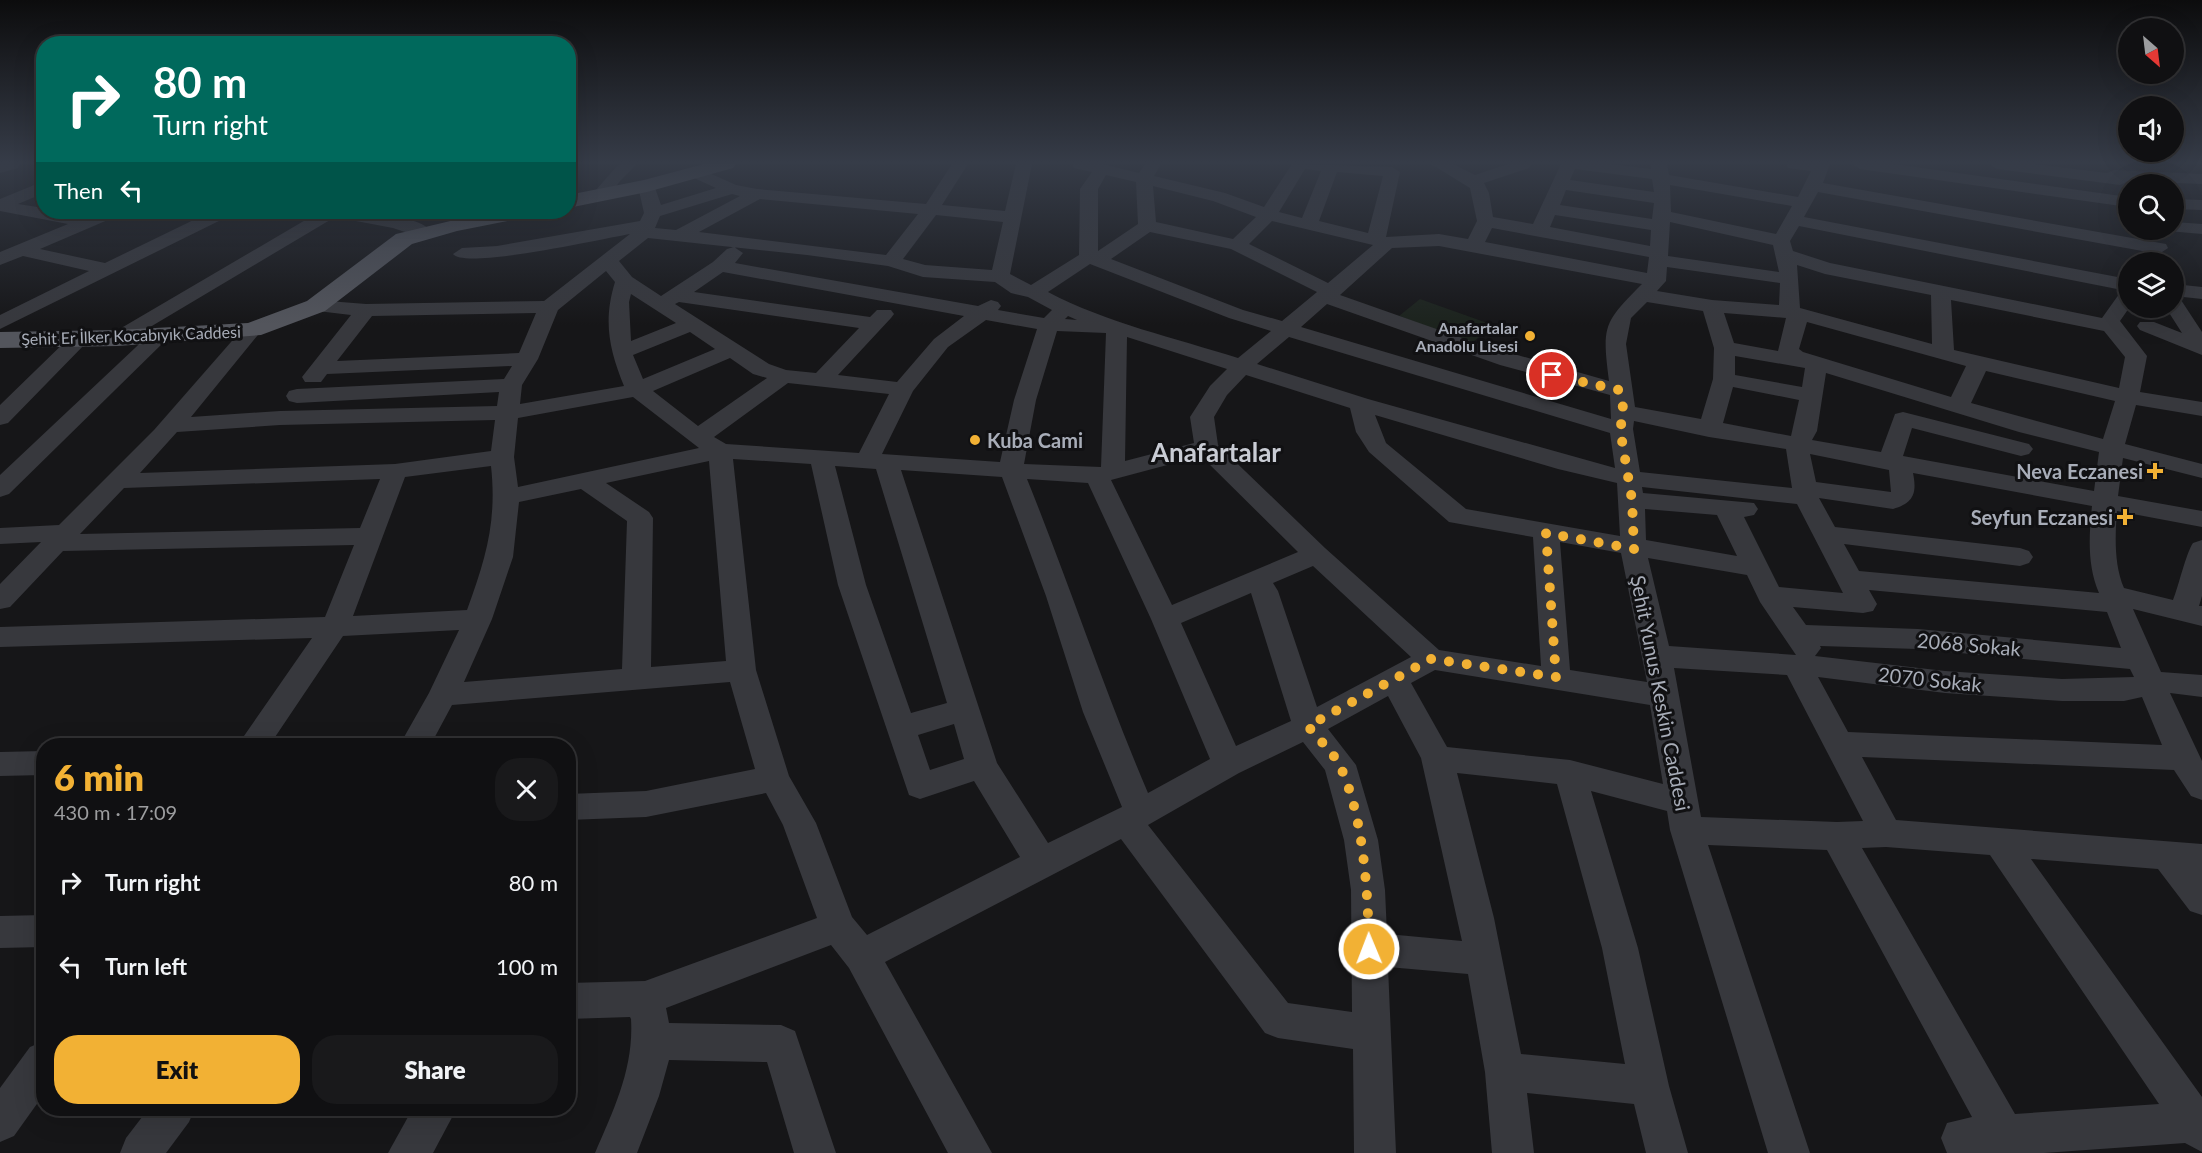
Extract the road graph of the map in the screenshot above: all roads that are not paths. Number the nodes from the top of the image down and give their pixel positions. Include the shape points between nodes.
1 (1012, 217) edge
2 (649, 218) edge
3 (661, 218) edge
4 (712, 218) edge
5 (925, 218) edge
6 (1091, 218) edge
7 (1148, 218) edge
8 (1265, 218) edge
9 (1282, 218) edge
10 (1311, 218) edge
11 (1385, 218) edge
12 (1485, 218) edge
13 (1544, 218) edge
14 (1611, 218) edge
15 (1641, 218) edge
16 (1688, 218) edge
17 (1797, 218) edge
18 (1866, 218) edge
19 (1899, 218) edge
20 (2042, 218) edge
21 (2077, 218) edge
22 (73, 219) edge
23 (96, 219) edge
24 (209, 219) edge
25 (319, 219) edge
26 (375, 219) edge
27 (448, 219) edge
28 (1486, 221) junction
29 (2106, 221) dead end
30 (89, 222) junction
31 (419, 222) edge
32 (648, 223) junction
33 (1309, 223) junction
34 (1658, 225) edge
35 (1148, 226) junction
36 (2184, 228) edge
37 (2202, 229) edge
38 (1539, 231) junction
39 (680, 235) junction
40 (1381, 241) junction
41 (745, 242) junction
42 (1912, 243) junction
43 (1474, 244) junction
44 (1237, 245) junction
45 (2158, 247) edge
46 (1783, 248) junction
47 (21, 250) junction
48 (462, 254) dead end
49 (0, 259) edge
50 (1093, 259) junction
51 (607, 260) junction
52 (2000, 260) junction
53 (891, 261) junction
54 (720, 266) junction
55 (108, 270) junction
56 (924, 271) junction
57 (1000, 276) junction
58 (1790, 279) junction
59 (625, 281) junction
60 (2118, 283) edge
61 (1941, 290) junction
62 (1026, 291) junction
63 (2184, 291) edge
64 (2202, 293) edge
65 (1329, 295) junction
66 (902, 296) junction
67 (668, 299) junction
68 (2015, 305) junction
69 (316, 306) junction
70 (1712, 306) junction
71 (549, 307) junction
72 (2118, 309) edge
73 (366, 310) junction
74 (1793, 312) junction
75 (980, 313) junction
76 (1056, 316) junction
77 (2183, 318) edge
78 (0, 323) edge
79 (874, 324) junction
80 (692, 325) junction
81 (2112, 326) junction
82 (2147, 326) dead end
83 (1117, 327) junction
84 (1288, 328) junction
85 (252, 330) junction
86 (159, 336) junction
87 (118, 338) junction
88 (79, 339) junction
89 (0, 340) edge
90 (2201, 346) edge
91 (1725, 348) junction
92 (731, 350) junction
93 (621, 352) junction
94 (1943, 354) junction
95 (527, 358) junction
96 (1979, 362) junction
97 (1817, 364) junction
98 (1242, 367) junction
99 (320, 368) junction
100 (784, 376) junction
101 (1724, 379) junction
102 (822, 380) junction
103 (511, 385) junction
104 (903, 389) junction
105 (637, 390) junction
106 (297, 396) junction
107 (1812, 396) junction
108 (2127, 398) junction
109 (1360, 404) junction
110 (1958, 406) junction
111 (2202, 409) edge
112 (1621, 410) junction
113 (508, 413) junction
114 (0, 418) edge
115 (280, 418) junction
116 (2019, 425) junction
117 (168, 426) junction
118 (1709, 430) junction
119 (709, 444) junction
120 (1797, 446) junction
121 (1206, 447) junction
122 (2112, 448) junction
123 (2021, 449) junction
124 (502, 457) junction
125 (821, 457) junction
126 (877, 460) junction
127 (1895, 464) junction
128 (1011, 469) junction
129 (395, 471) junction
130 (2202, 471) edge
131 (1105, 474) junction
132 (585, 480) junction
133 (117, 481) junction
134 (0, 489) edge
135 (1630, 489) junction
136 (2036, 490) junction
137 (507, 497) junction
138 (2104, 503) junction
139 (1726, 507) junction
140 (1814, 509) junction
141 (2202, 519) edge
142 (1546, 533) junction
143 (370, 536) junction
144 (0, 537) edge
145 (59, 538) junction
146 (1634, 549) junction
147 (1316, 554) junction
148 (2019, 557) dead end
149 (2201, 559) edge
150 (1757, 568) junction
151 (1850, 579) junction
152 (1256, 581) junction
153 (1770, 595) junction
154 (0, 600) edge
155 (2116, 600) junction
156 (2193, 614) edge
157 (478, 619) junction
158 (1165, 619) junction
159 (335, 627) junction
160 (1797, 635) junction
161 (0, 637) edge
162 (1657, 656) junction
163 (1431, 659) junction
164 (1809, 667) junction
165 (741, 670) junction
166 (2147, 672) junction
167 (1556, 677) junction
168 (636, 679) junction
169 (1395, 680) junction
170 (2202, 687) edge
171 (443, 696) junction
172 (1664, 696) junction
173 (964, 710) junction
174 (1308, 726) junction
175 (900, 728) junction
176 (258, 738) edge
177 (419, 738) edge
178 (1839, 744) junction
179 (1437, 758) junction
180 (2183, 758) junction
181 (36, 763) edge
182 (0, 764) edge
183 (1228, 764) junction
184 (982, 766) junction
185 (1570, 773) junction
186 (774, 778) junction
187 (2202, 788) edge
188 (576, 808) edge
189 (1684, 815) junction
190 (1133, 816) junction
191 (1886, 833) junction
192 (1838, 836) junction
193 (2000, 843) junction
194 (2168, 856) junction
195 (2202, 858) edge
196 (1041, 862) junction
197 (2202, 900) edge
198 (838, 926) junction
199 (36, 931) edge
200 (0, 932) edge
201 (1369, 949) junction
202 (861, 956) junction
203 (1484, 959) junction
204 (645, 999) junction
205 (576, 1000) edge
206 (1370, 1033) junction
207 (653, 1041) junction
208 (36, 1071) edge
209 (1505, 1072) junction
210 (1648, 1086) junction
211 (169, 1116) edge
212 (432, 1116) edge
213 (0, 1122) edge
214 (2200, 1125) edge
215 (2004, 1135) junction
216 (141, 1153) edge
217 (409, 1153) edge
218 (616, 1153) edge
219 (815, 1153) edge
220 (971, 1153) edge
221 (1375, 1153) edge
222 (1514, 1153) edge
223 (1667, 1153) edge
224 (1789, 1153) edge
225 (1968, 1153) edge

1 - 57 street
2 - 32 street
3 - 32 street
4 - 39 street
5 - 53 street
6 - 50 street
7 - 35 street
8 - 44 street
9 - 33 street
10 - 33 street
11 - 40 street
12 - 28 street
13 - 38 street
14 - 34 street
15 - 34 street
16 - 34 street
17 - 46 street
18 - 42 street
19 - 42 street
20 - 45 street
21 - 29 street
22 - 30 street
23 - 30 street
24 - 55 street
25 - 87 street
26 - 31 street
27 - 31 main road, Şehit Er İlker Kocabıyık Caddesi
28 - 38 street
28 - 43 street
30 - 47 street
31 - 69 main road, Şehit Er İlker Kocabıyık Caddesi via 404,239
32 - 39 street
32 - 48 street via 496,252
32 - 51 street
33 - 40 street
34 - 38 street
34 - 43 street
34 - 46 street
34 - 58 street
34 - 70 street
34 - 112 street, Şehit Yunus Keskin Caddesi via 1621,316 1615,344
35 - 44 street
35 - 50 street
36 - 37 street
39 - 41 street
40 - 43 street
40 - 65 street
41 - 53 street
41 - 54 street
42 - 52 street
44 - 65 street
46 - 58 street
46 - 61 street via 1825,268
47 - 49 street
47 - 55 street
50 - 62 street
50 - 84 street via 1236,314
51 - 59 street
51 - 71 street
52 - 60 street
52 - 68 street
53 - 56 street
54 - 66 street
54 - 67 street
55 - 78 street
56 - 57 street
56 - 66 street
57 - 62 street
58 - 74 street
59 - 67 street
59 - 93 street via 619,302
61 - 68 street
61 - 94 street
62 - 75 street
62 - 76 street
63 - 64 street
65 - 84 street
65 - 112 street via 1490,357 1552,375
66 - 75 street
66 - 79 street
67 - 79 street
67 - 80 street
68 - 81 street
69 - 73 street
69 - 85 main road, Şehit Er İlker Kocabıyık Caddesi
70 - 74 street
70 - 91 street
71 - 73 street
71 - 95 street
72 - 81 street via 2110,321
73 - 99 street
74 - 94 street
74 - 97 street via 1798,320 1788,350 1795,357
75 - 76 street
75 - 104 street via 941,344
76 - 83 street
76 - 128 street via 1025,400
77 - 90 street
79 - 102 street
80 - 92 street
80 - 93 street
81 - 108 street via 2136,356
82 - 90 street
83 - 98 street
83 - 131 street
84 - 98 street
84 - 112 street
85 - 86 main road, Şehit Er İlker Kocabıyık Caddesi
85 - 117 street
86 - 87 main road, Şehit Er İlker Kocabıyık Caddesi
86 - 134 street
87 - 88 main road, Şehit Er İlker Kocabıyık Caddesi
88 - 89 main road, Şehit Er İlker Kocabıyık Caddesi
88 - 114 street
91 - 97 street
91 - 101 street
92 - 100 street via 761,369
92 - 105 street
93 - 105 street
94 - 96 street
95 - 99 street
95 - 103 street
96 - 108 street
96 - 110 street
97 - 107 street
97 - 110 street
98 - 109 street
98 - 121 street via 1218,391 1202,417
99 - 106 street
100 - 102 street
100 - 119 street
101 - 107 street
101 - 118 street
102 - 104 street
103 - 106 street
103 - 113 street
104 - 126 street
105 - 113 street
105 - 119 street
106 - 115 street
107 - 120 street via 1805,431
108 - 111 street
108 - 122 street
109 - 135 street via 1556,461
109 - 142 street via 1377,447 1458,516
110 - 116 street
112 - 118 street
112 - 135 street, Şehit Yunus Keskin Caddesi
113 - 115 street
113 - 124 street
115 - 117 street
116 - 122 street
116 - 123 street
117 - 133 street
118 - 120 street
119 - 125 street
119 - 132 street
119 - 165 street
120 - 127 street
120 - 140 street
121 - 131 street
121 - 147 street
122 - 130 street
122 - 138 street
123 - 127 street via 1903,419
123 - 136 street
124 - 129 street
124 - 137 street
125 - 126 street
125 - 175 street via 852,585
126 - 128 street
126 - 173 street
127 - 136 street
127 - 140 street via 1904,490 1901,497
128 - 131 street
128 - 190 street via 1060,596
129 - 133 street
129 - 143 street
131 - 158 street
132 - 137 street
132 - 168 street via 640,518
133 - 145 street
135 - 139 street
135 - 140 street
135 - 146 street, Şehit Yunus Keskin Caddesi
136 - 138 street
137 - 157 street via 500,557
138 - 141 street
138 - 155 street via 2106,578
139 - 140 street
139 - 150 street
140 - 148 street
140 - 151 street
142 - 146 street
142 - 167 street
143 - 145 street
143 - 159 street
144 - 145 street
145 - 154 street
146 - 150 street
146 - 162 street, Şehit Yunus Keskin Caddesi
147 - 152 street
147 - 163 street
149 - 156 street
150 - 153 street
151 - 153 street via 1863,604
151 - 155 street
152 - 158 street
152 - 174 street via 1264,591
153 - 160 street
155 - 156 street
155 - 166 street
157 - 159 street
157 - 171 street
158 - 183 street
159 - 161 street
159 - 176 street
160 - 164 street
160 - 166 street, 2068 Sokak via 1918,639
162 - 164 street, 2070 Sokak
162 - 172 street, Şehit Yunus Keskin Caddesi
163 - 167 street
163 - 169 street
164 - 166 street, 2070 Sokak via 1945,682 2112,691
164 - 178 street
165 - 168 street
165 - 186 street
166 - 170 street, 2070 Sokak
166 - 180 street
167 - 172 street
168 - 171 street
169 - 174 street
169 - 179 street
171 - 177 street
172 - 189 street, Şehit Yunus Keskin Caddesi
173 - 175 street
173 - 184 street
174 - 183 street
174 - 201 street via 1340,765 1361,840 1368,890
175 - 184 street via 920,786
178 - 180 street
178 - 191 street
179 - 185 street
179 - 203 street
180 - 187 street
181 - 182 street
183 - 190 street
184 - 196 street
185 - 189 street
185 - 210 street via 1620,948
186 - 188 street via 679,800
186 - 198 street via 799,823
189 - 192 street
189 - 224 street, Şehit Yunus Keskin Caddesi
190 - 196 street
190 - 206 street via 1278,1020
191 - 192 street
191 - 193 street
192 - 215 street
193 - 194 street
193 - 214 street
194 - 195 street
194 - 197 street
196 - 202 street
198 - 202 street
198 - 204 street
199 - 200 street
201 - 203 street
201 - 206 street
202 - 220 street
203 - 209 street
204 - 205 street
204 - 207 street
206 - 221 street
207 - 218 street via 644,1081
207 - 219 street via 781,1044
208 - 213 street
209 - 210 street
209 - 222 street
210 - 223 street
211 - 216 street
212 - 217 street
214 - 215 street
215 - 225 street via 1962,1138

